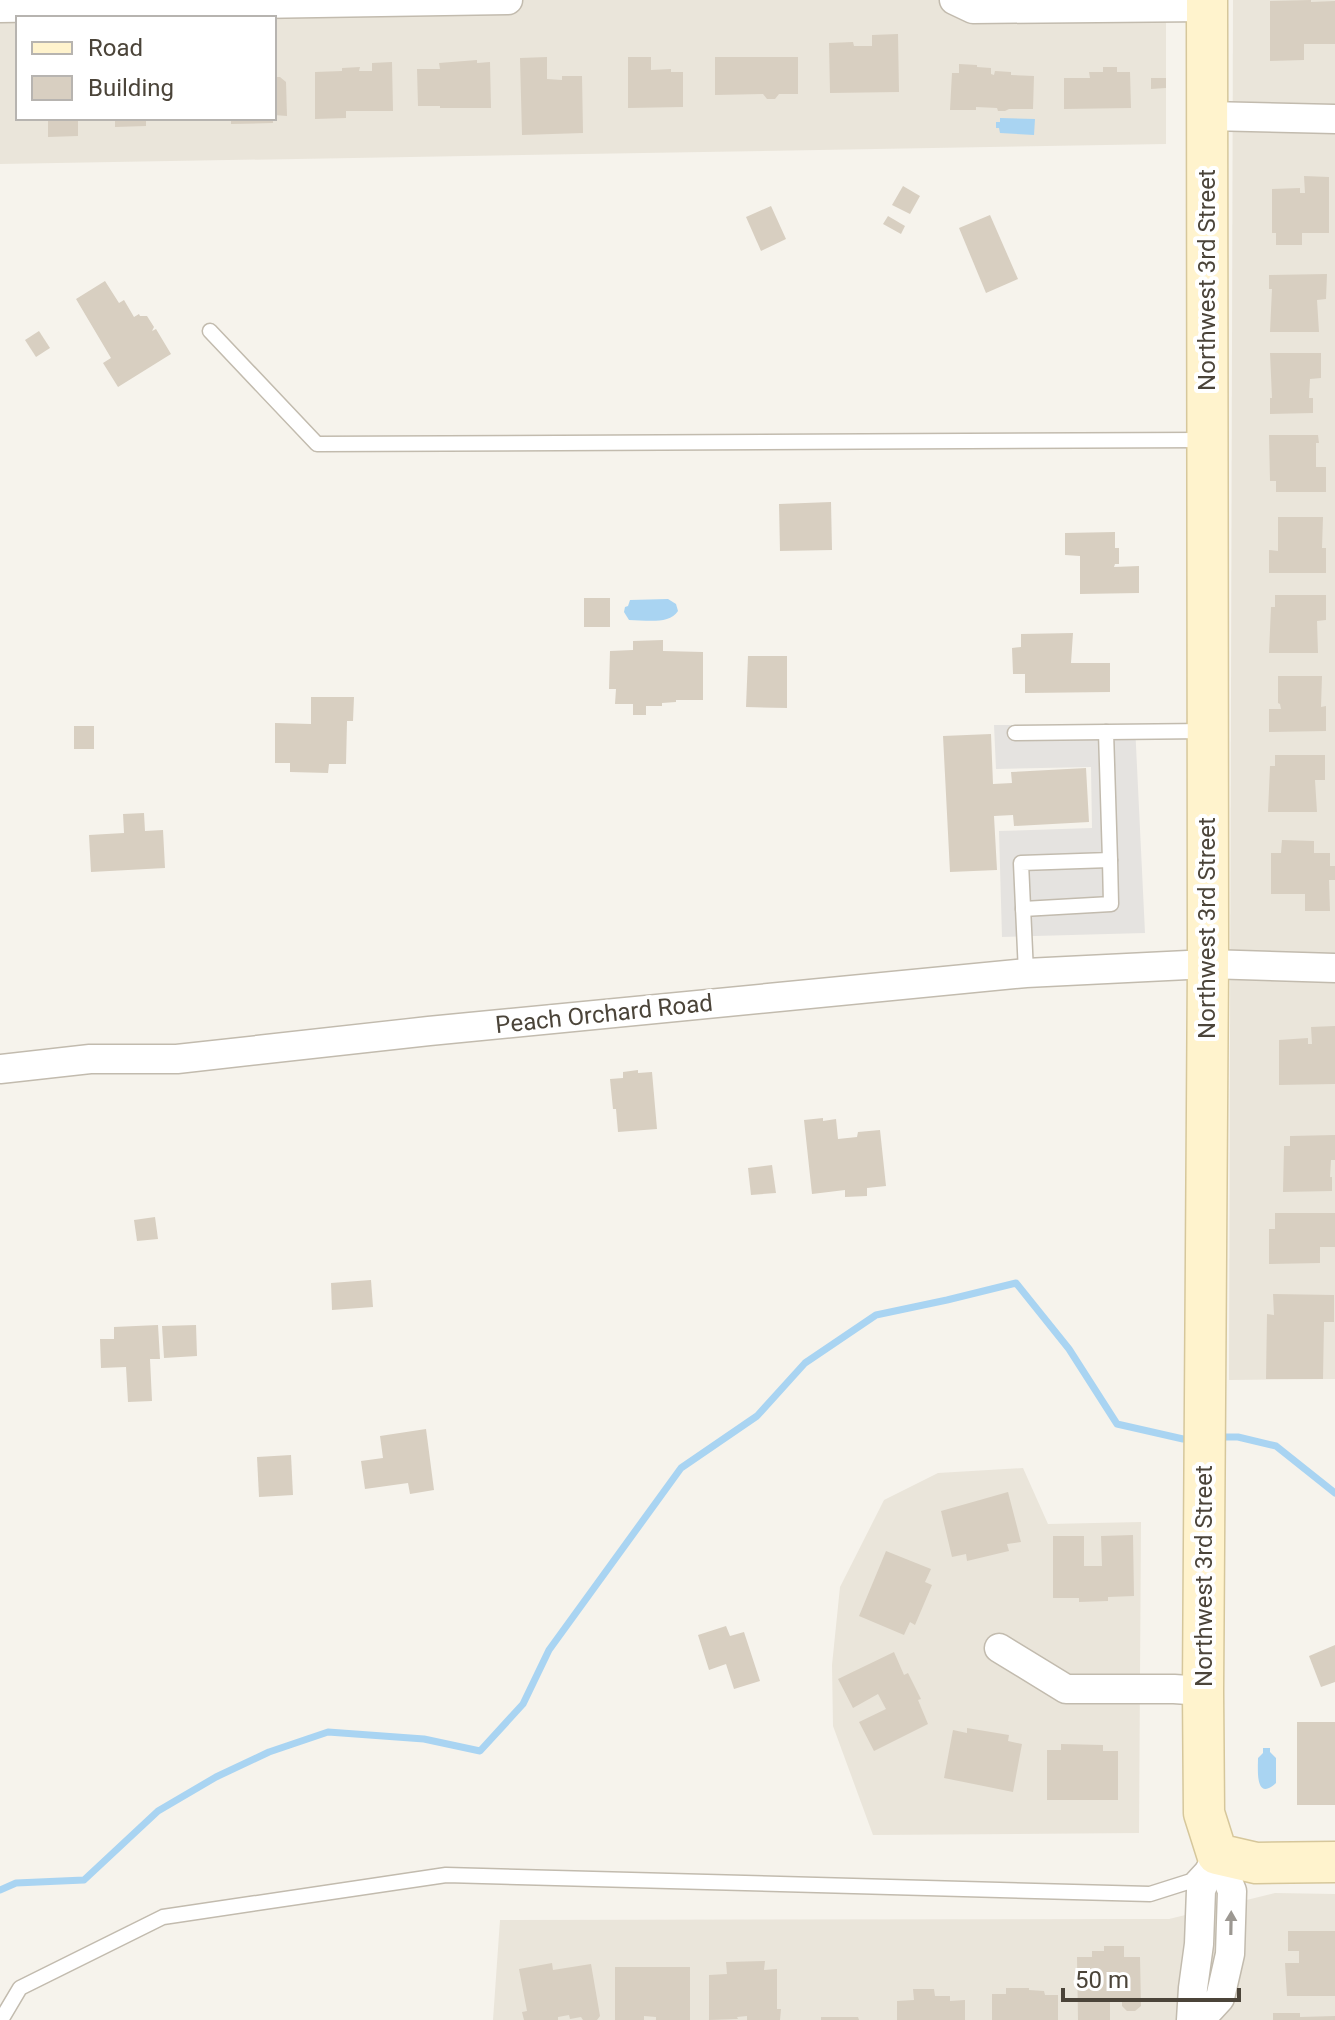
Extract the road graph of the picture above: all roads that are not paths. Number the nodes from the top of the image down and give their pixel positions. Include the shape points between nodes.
1 (508, 0) edge
2 (954, 0) edge
3 (1207, 4) edge
4 (0, 8) edge
5 (1208, 116) junction
6 (1335, 119) edge
7 (210, 331) dead end
8 (1207, 440) junction
9 (1207, 731) junction
10 (1106, 732) junction
11 (1015, 733) dead end
12 (1110, 860) junction
13 (1023, 909) junction
14 (1208, 964) junction
15 (1335, 968) edge
16 (1026, 973) junction
17 (0, 1069) edge
18 (999, 1648) dead end
19 (1203, 1691) junction
20 (1217, 1854) junction
21 (1335, 1862) edge
22 (1, 2020) edge
23 (1191, 2020) edge
24 (1200, 2020) edge

1 - 4 street
2 - 3 street via 973,9
3 - 5 street, Northwest 3rd Street
5 - 6 street
5 - 8 street, Northwest 3rd Street
7 - 8 lane via 317,444
8 - 9 street, Northwest 3rd Street
9 - 10 lane
9 - 14 street, Northwest 3rd Street
10 - 11 lane
10 - 12 lane
12 - 13 lane via 1111,904
12 - 13 lane via 1021,863
13 - 16 lane
14 - 15 street, Peach Orchard Road
14 - 16 street, Peach Orchard Road
14 - 19 street, Northwest 3rd Street
16 - 17 street, Peach Orchard Road via 177,1059 90,1059
18 - 19 street via 1066,1689
19 - 20 street, Northwest 3rd Street via 1204,1813
20 - 21 street via 1256,1863
20 - 22 lane via 1191,1881 1150,1894 446,1875 163,1917 20,1988
20 - 23 street via 1201,1890
24 -> 20 street via 1220,1998 1230,1954 1232,1891

